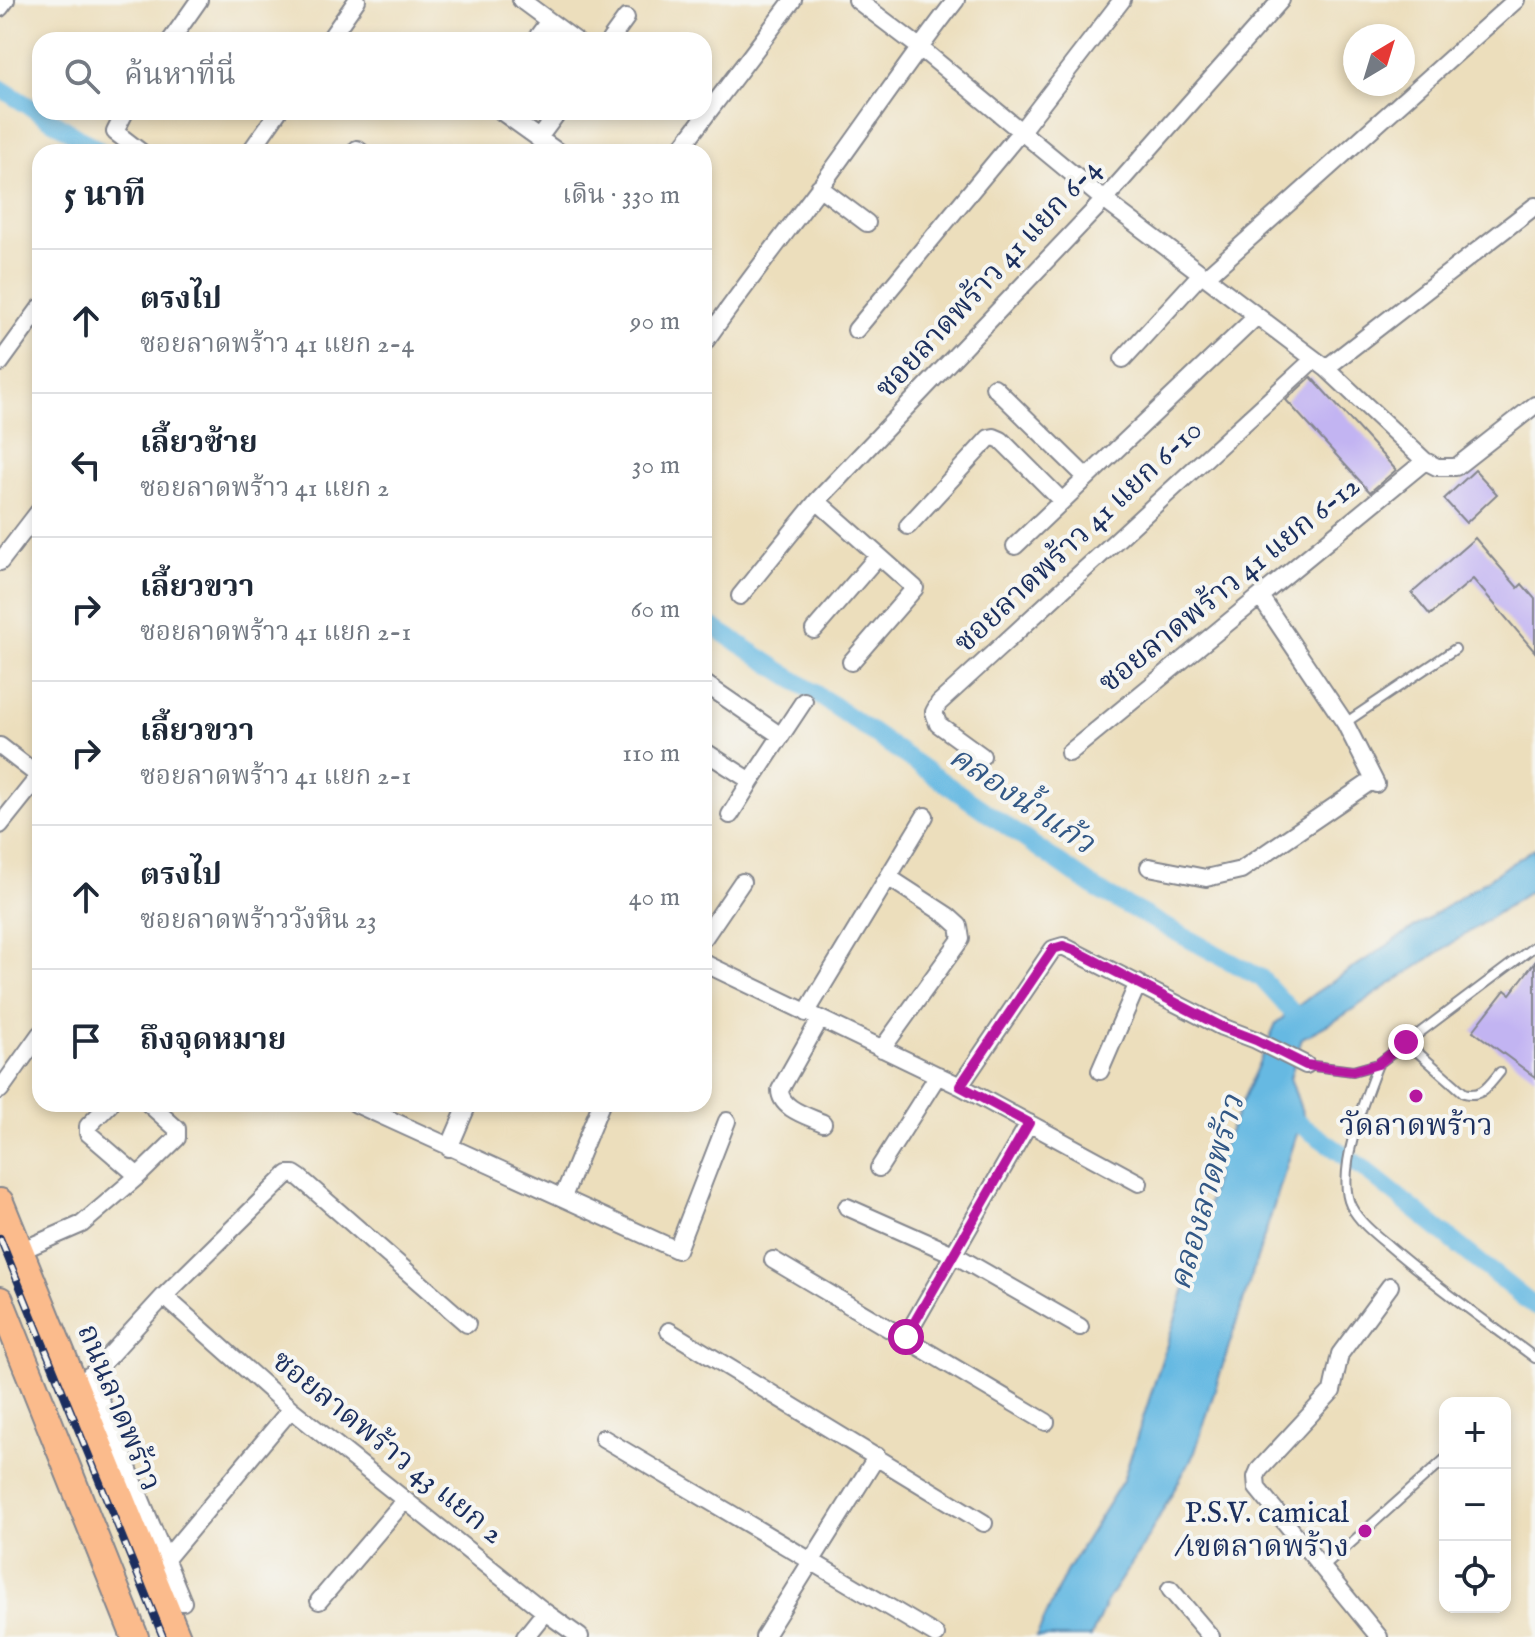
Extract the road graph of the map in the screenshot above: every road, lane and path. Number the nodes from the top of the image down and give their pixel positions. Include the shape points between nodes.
1 (6, 0) edge
2 (199, 0) edge
3 (357, 0) edge
4 (521, 0) edge
5 (793, 0) edge
6 (857, 0) edge
7 (956, 0) edge
8 (1122, 0) edge
9 (1281, 0) edge
10 (1516, 0) edge
11 (0, 8) edge
12 (626, 18) dead end
13 (549, 21) junction
14 (177, 32) edge
15 (335, 32) edge
16 (541, 32) edge
17 (564, 32) edge
18 (616, 32) edge
19 (919, 47) junction
20 (712, 107) edge
21 (121, 120) edge
22 (272, 120) edge
23 (513, 120) edge
24 (552, 120) edge
25 (702, 120) edge
26 (1021, 131) junction
27 (538, 139) junction
28 (131, 144) edge
29 (256, 144) edge
30 (546, 144) edge
31 (684, 144) edge
32 (819, 187) junction
33 (1104, 200) junction
34 (1535, 206) edge
35 (867, 223) dead end
36 (1203, 275) junction
37 (1257, 316) junction
38 (32, 318) edge
39 (856, 330) dead end
40 (712, 332) edge
41 (2, 355) edge
42 (1123, 359) dead end
43 (1320, 364) junction
44 (994, 387) dead end
45 (1535, 405) edge
46 (1425, 461) junction
47 (1086, 477) junction
48 (817, 501) junction
49 (1062, 501) junction
50 (32, 520) edge
51 (908, 526) dead end
52 (1015, 546) dead end
53 (878, 556) junction
54 (0, 562) edge
55 (740, 596) dead end
56 (1261, 598) junction
57 (814, 630) dead end
58 (1455, 649) dead end
59 (851, 662) dead end
60 (712, 689) edge
61 (804, 701) dead end
62 (1345, 723) junction
63 (781, 736) junction
64 (0, 746) edge
65 (1069, 753) dead end
66 (712, 756) edge
67 (982, 756) dead end
68 (32, 770) edge
69 (751, 781) junction
70 (32, 784) edge
71 (730, 815) dead end
72 (925, 816) dead end
73 (0, 825) edge
74 (1149, 867) dead end
75 (888, 877) junction
76 (742, 882) dead end
77 (712, 926) edge
78 (1535, 946) edge
79 (712, 967) edge
80 (1138, 983) junction
81 (813, 1016) junction
82 (1406, 1042) junction
83 (32, 1045) edge
84 (882, 1049) junction
85 (1378, 1064) junction
86 (1306, 1065) joint
87 (1100, 1071) dead end
88 (1500, 1072) dead end
89 (938, 1075) junction
90 (960, 1086) junction
91 (0, 1090) edge
92 (102, 1112) edge
93 (157, 1112) edge
94 (373, 1112) edge
95 (465, 1112) edge
96 (598, 1112) edge
97 (727, 1121) dead end
98 (823, 1123) dead end
99 (1029, 1123) junction
100 (449, 1148) junction
101 (879, 1168) dead end
102 (138, 1176) junction
103 (1139, 1183) dead end
104 (563, 1197) junction
105 (0, 1202) edge
106 (847, 1207) dead end
107 (20, 1251) junction
108 (953, 1254) junction
109 (773, 1260) dead end
110 (1390, 1286) dead end
111 (164, 1296) junction
112 (0, 1300) edge
113 (467, 1324) dead end
114 (1080, 1327) dead end
115 (669, 1331) dead end
116 (906, 1337) junction
117 (1535, 1358) edge
118 (83, 1383) junction
119 (291, 1409) junction
120 (1046, 1422) dead end
121 (603, 1438) dead end
122 (877, 1456) junction
123 (1439, 1464) edge
124 (405, 1500) junction
125 (984, 1523) dead end
126 (165, 1560) junction
127 (810, 1562) junction
128 (1323, 1568) junction
129 (1170, 1589) dead end
130 (319, 1601) dead end
131 (183, 1602) dead end
132 (545, 1612) junction
133 (936, 1635) dead end
134 (135, 1637) edge
135 (177, 1637) edge
136 (525, 1637) edge
137 (580, 1637) edge
138 (764, 1637) edge
139 (1211, 1637) edge
140 (1379, 1637) edge

1 - 11 street
2 - 14 street
3 - 15 street
4 - 13 street
5 - 20 street
6 - 19 street
7 - 19 street
8 - 26 street
9 - 33 street, ซอยลาดพร้าว 41 แยก 6-4
10 - 36 street
12 - 18 street
13 - 16 street
13 - 17 street
19 - 26 street
19 - 32 street
21 - 28 street via 115,132
22 - 29 street
23 - 27 street
24 - 27 street
25 - 31 street
26 - 33 street
26 - 39 street
27 - 30 street
32 - 35 street
32 - 40 street
33 - 36 street
33 - 48 street, ซอยลาดพร้าว 41 แยก 6-4
34 - 43 street
36 - 37 street
36 - 42 street
37 - 43 street
37 - 47 street
38 - 41 street
43 - 46 street
43 - 67 street, ซอยลาดพร้าว 41 แยก 6-10 via 939,703 934,712 938,724
44 - 47 street
45 - 46 street via 1456,467
46 - 56 street, ซอยลาดพร้าว 41 แยก 6-12
47 - 49 street
48 - 53 street
48 - 55 street, ซอยลาดพร้าว 41 แยก 6-4
49 - 51 street via 994,437
49 - 52 street
50 - 54 street
53 - 57 street
53 - 59 street via 915,588
56 - 62 street
56 - 65 street, ซอยลาดพร้าว 41 แยก 6-12
58 - 62 lane
60 - 63 street
61 - 63 street
62 - 74 street via 1374,782 1241,870 1206,878
63 - 69 street
64 - 68 street
66 - 69 street
69 - 71 street
70 - 73 street
72 - 75 street
75 - 81 street
75 - 84 street via 948,916 959,926 961,939
76 - 77 street
78 - 82 lane
79 - 81 street
80 - 86 street
80 - 87 street
80 - 90 street via 1074,950 1053,949
81 - 84 street
81 - 98 street via 780,1097
82 - 85 lane
82 - 88 lane via 1464,1093 1482,1093
83 - 91 street
84 - 89 street
85 - 86 lane via 1353,1071
85 - 117 lane via 1358,1113 1347,1176 1351,1205 1407,1262
89 - 90 street
89 - 101 street
90 - 99 street
92 - 102 street via 88,1133
93 - 102 street via 177,1138
94 - 100 street
95 - 100 street
96 - 104 street
97 - 104 street via 677,1250
99 - 103 street
99 - 108 street
100 - 104 street
102 - 107 street via 82,1224
105 - 107 main road, ถนนลาดพร้าว
106 - 108 street
107 - 118 main road, ถนนลาดพร้าว
108 - 114 street
108 - 116 street
109 - 116 street
110 - 128 street via 1340,1354 1332,1391 1256,1477 1257,1488
111 - 113 street via 288,1174 294,1174
111 - 118 street
111 - 119 street, ซอยลาดพร้าว 43 แยก 2
112 - 134 main road
115 - 122 street
116 - 120 street
118 - 126 street
118 - 135 main road, ถนนลาดพร้าว
119 - 124 street, ซอยลาดพร้าว 43 แยก 2
119 - 126 street
121 - 127 street
122 - 125 street
122 - 127 street
123 - 128 lane
124 - 130 street
124 - 132 street, ซอยลาดพร้าว 43 แยก 2
126 - 131 street
127 - 133 street
127 - 138 street
128 - 140 street
129 - 139 street
132 - 136 street
132 - 137 street, ซอยลาดพร้าว 43 แยก 2

